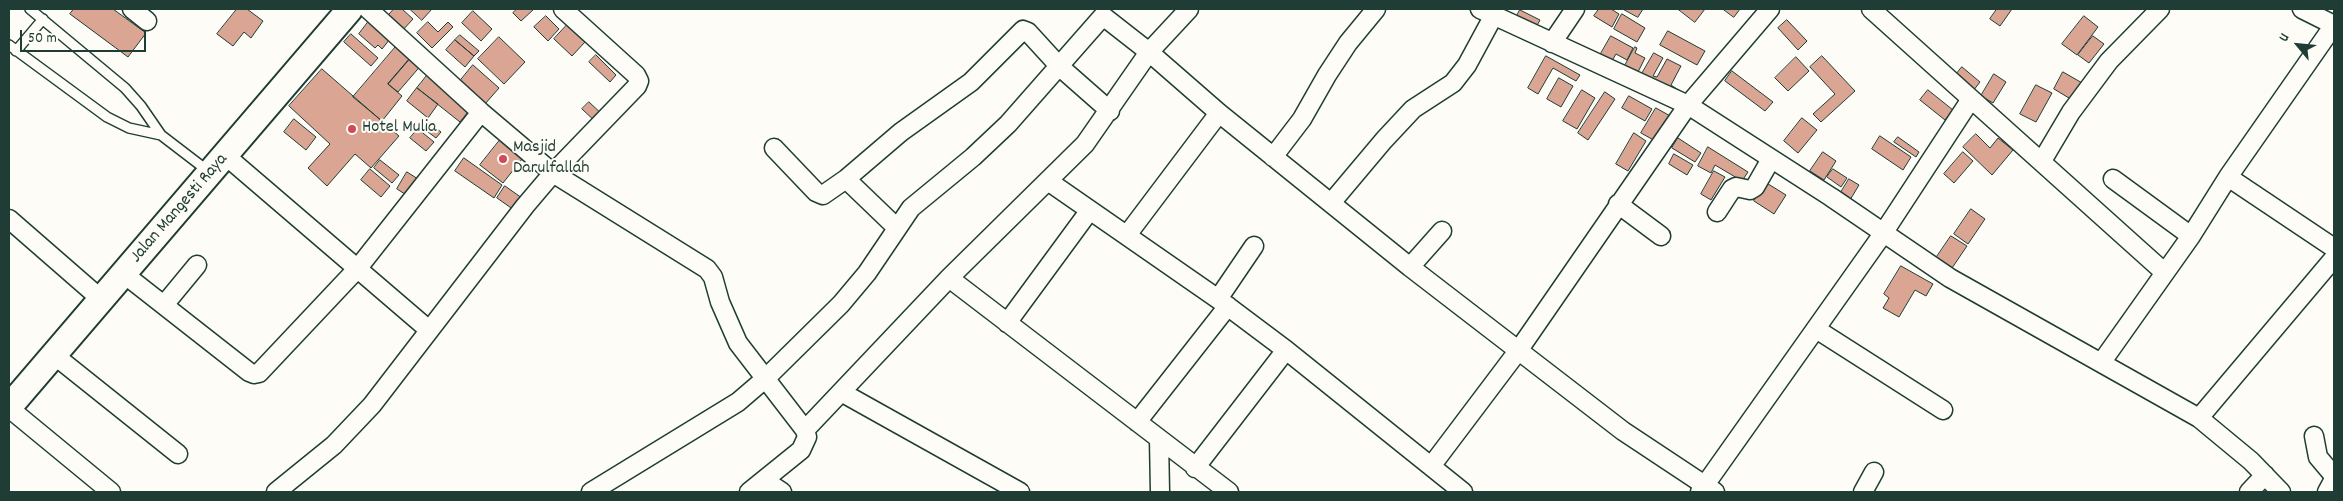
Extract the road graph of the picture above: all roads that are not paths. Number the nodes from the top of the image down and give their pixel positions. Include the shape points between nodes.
1 (30, 9) edge
2 (132, 9) edge
3 (350, 9) edge
4 (368, 9) edge
5 (563, 9) edge
6 (1189, 9) edge
7 (1376, 9) edge
8 (1575, 9) edge
9 (1770, 9) edge
10 (1871, 9) edge
11 (2160, 9) edge
12 (2302, 9) edge
13 (1099, 12) edge
14 (1487, 12) edge
15 (43, 19) junction
16 (147, 20) dead end
17 (2334, 25) edge
18 (1552, 43) junction
19 (12, 48) edge
20 (1149, 52) junction
21 (1060, 67) junction
22 (1971, 100) junction
23 (1688, 105) junction
24 (1110, 111) junction
25 (481, 112) junction
26 (1219, 113) junction
27 (161, 135) junction
28 (774, 148) dead end
29 (1273, 157) junction
30 (1771, 159) junction
31 (2042, 161) junction
32 (218, 164) junction
33 (553, 173) junction
34 (2228, 177) junction
35 (846, 179) junction
36 (2113, 179) dead end
37 (1048, 181) junction
38 (1331, 203) junction
39 (1618, 204) junction
40 (1090, 210) junction
41 (1717, 212) dead end
42 (9, 219) edge
43 (897, 228) junction
44 (1442, 231) dead end
45 (1883, 233) junction
46 (1127, 235) junction
47 (1661, 236) dead end
48 (2191, 236) junction
49 (1254, 246) dead end
50 (2334, 248) edge
51 (2334, 258) edge
52 (197, 264) dead end
53 (1410, 267) junction
54 (358, 268) junction
55 (2164, 272) junction
56 (124, 274) junction
57 (949, 278) junction
58 (102, 300) junction
59 (1223, 302) junction
60 (164, 305) junction
61 (1007, 323) junction
62 (1816, 329) junction
63 (429, 330) junction
64 (1286, 350) junction
65 (1518, 350) junction
66 (54, 355) junction
67 (2101, 363) junction
68 (766, 378) junction
69 (841, 392) junction
70 (9, 408) edge
71 (1943, 410) dead end
72 (2199, 418) junction
73 (1137, 422) junction
74 (805, 430) junction
75 (2314, 436) dead end
76 (1159, 440) junction
77 (178, 454) dead end
78 (1432, 465) junction
79 (1195, 468) junction
80 (1874, 472) dead end
81 (2265, 475) junction
82 (2334, 478) edge
83 (764, 480) junction
84 (1706, 490) edge
85 (1460, 491) edge
86 (111, 492) edge
87 (276, 492) edge
88 (591, 492) edge
89 (750, 492) edge
90 (782, 492) edge
91 (1020, 492) edge
92 (1160, 492) edge
93 (1229, 492) edge
94 (1863, 492) edge
95 (2249, 492) edge
96 (2281, 492) edge
97 (2327, 492) edge

1 - 15 lane
2 - 16 street
3 - 32 street, Jalan Mangesti Raya
4 - 25 street
5 - 33 street via 636,75 639,83
6 - 20 street
7 - 29 street via 1348,43 1302,119
8 - 18 street
9 - 23 street
10 - 22 street
11 - 31 street via 2108,61 2071,112
12 - 17 street
13 - 20 street
13 - 21 street
14 - 18 street
14 - 38 street via 1467,65 1452,83 1413,109
15 - 19 lane
15 - 27 lane via 125,88
17 - 34 street
18 - 23 street
19 - 27 lane via 107,117 129,128
20 - 24 street
20 - 26 street
21 - 24 street
21 - 35 street via 1023,30 971,82 901,132
21 - 43 street via 1008,124 911,208
22 - 31 street
22 - 45 street
23 - 30 street
23 - 39 street
24 - 37 street via 1085,144
25 - 33 street
25 - 54 street
26 - 29 street
26 - 46 street
27 - 32 lane
28 - 35 street via 820,195
29 - 38 street
30 - 41 street via 1755,187 1750,190 1732,189
30 - 45 street
31 - 55 street
32 - 54 street
32 - 56 street, Jalan Mangesti Raya
33 - 63 street
33 - 68 street via 707,269 738,343
34 - 48 street
34 - 50 street
35 - 43 street
36 - 48 street
37 - 40 street
37 - 57 street
38 - 53 street
39 - 47 street
39 - 65 street
40 - 46 street
40 - 61 street
42 - 58 street
43 - 68 street via 867,273 841,304
44 - 53 street
45 - 62 street
45 - 67 street via 1950,278
46 - 59 street
48 - 55 street
49 - 59 street
51 - 72 street
52 - 60 street
53 - 65 street
54 - 60 street via 256,374 249,372
54 - 63 street
55 - 67 street
56 - 58 street, Jalan Mangesti Raya
56 - 60 street
57 - 61 street
57 - 69 street
58 - 66 street, Jalan Mangesti Raya
59 - 64 street
59 - 73 street
61 - 73 street
62 - 71 street
62 - 84 street
63 - 87 street via 365,412 334,444
64 - 78 street
64 - 79 street
65 - 78 street
65 - 84 street
66 - 70 street, Jalan Mangesti Raya
66 - 77 street
67 - 72 street
68 - 74 street
68 - 88 street via 738,402
69 - 74 street
69 - 91 street
70 - 86 street
72 - 81 street
73 - 76 street
74 - 83 street via 807,437 800,450
75 - 82 street via 2318,457
76 - 79 street
76 - 92 street
78 - 85 street
79 - 93 street
80 - 94 street
81 - 95 street
81 - 96 street
82 - 97 street
83 - 89 street
83 - 90 street

